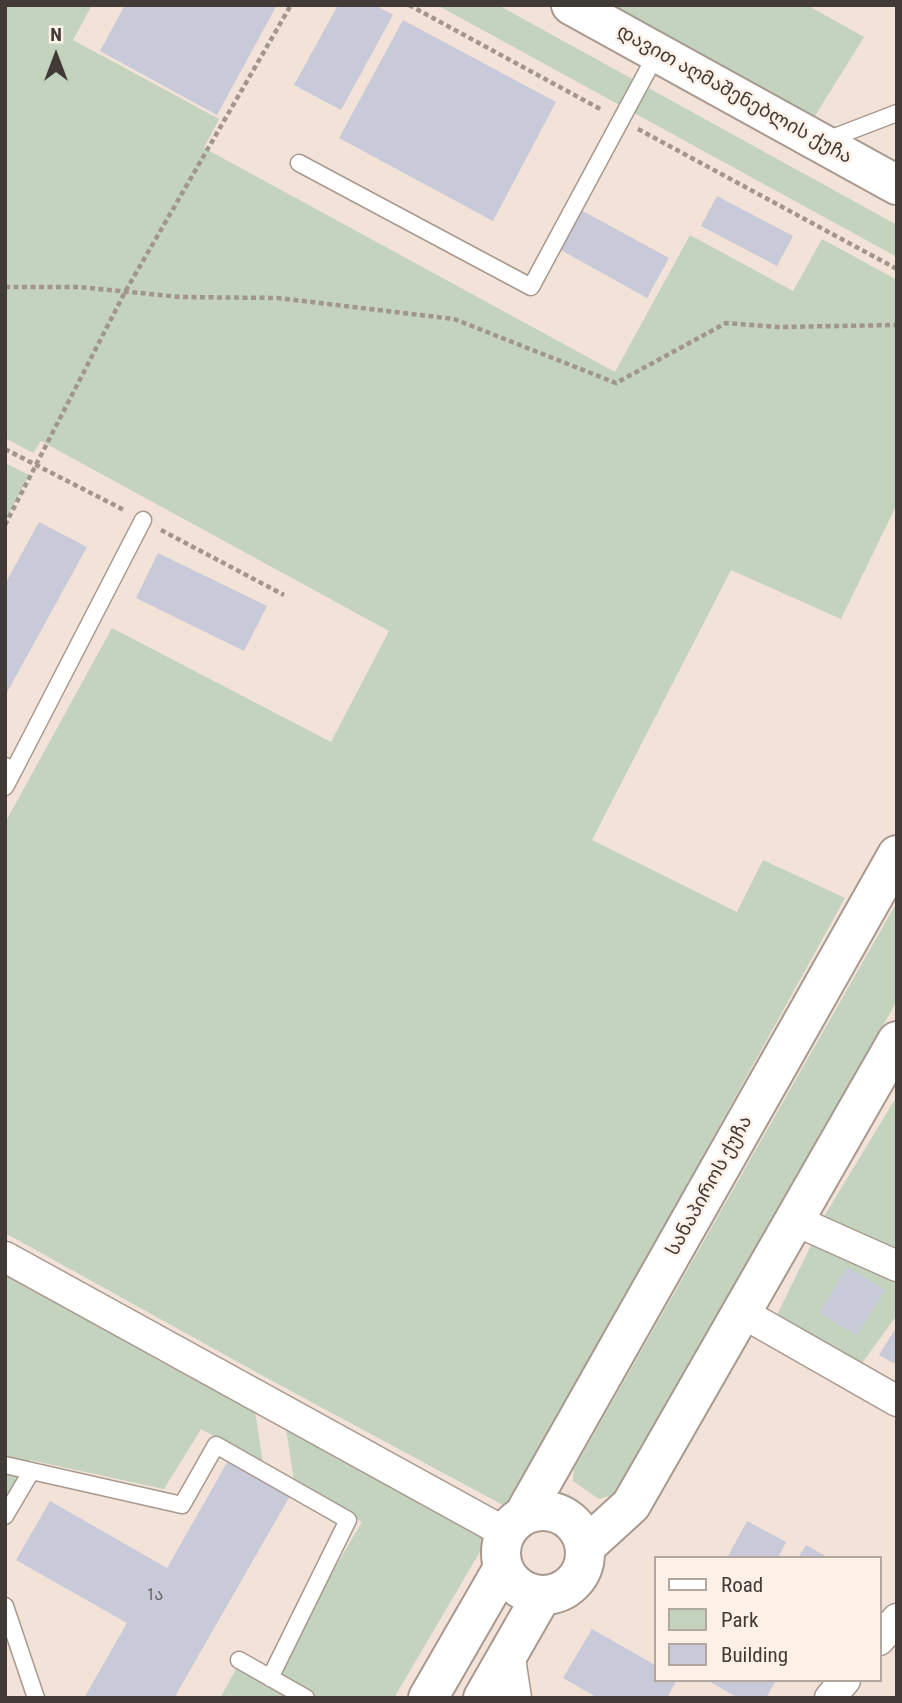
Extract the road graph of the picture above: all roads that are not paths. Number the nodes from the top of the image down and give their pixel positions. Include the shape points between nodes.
1 (571, 5) edge
2 (657, 53) junction
3 (897, 113) edge
4 (821, 143) junction
5 (299, 163) dead end
6 (897, 185) edge
7 (144, 520) road end
8 (10, 768) edge
9 (5, 787) edge
10 (897, 855) edge
11 (897, 1041) edge
12 (794, 1220) junction
13 (5, 1257) edge
14 (897, 1265) edge
15 (741, 1312) junction
16 (897, 1401) edge
17 (5, 1465) edge
18 (31, 1472) junction
19 (5, 1516) edge
20 (511, 1539) junction
21 (585, 1547) junction
22 (542, 1595) junction
23 (5, 1606) edge
24 (897, 1619) edge
25 (881, 1638) edge
26 (509, 1651) junction
27 (239, 1660) dead end
28 (270, 1678) junction
29 (843, 1682) edge
30 (36, 1698) edge
31 (306, 1698) edge
32 (428, 1698) edge
33 (483, 1698) edge
34 (516, 1698) edge
35 (830, 1698) edge

1 - 2 main road, დავით აღმაშენებლის ქუჩა
2 - 4 main road, დავით აღმაშენებლის ქუჩა
2 - 5 lane via 531,287
3 - 4 lane
4 - 6 main road, დავით აღმაშენებლის ქუჩა
7 - 8 lane
8 - 9 lane
10 - 20 main road, სანაპიროს ქუჩა
11 - 12 main road
12 - 14 street
12 - 15 main road
13 - 20 street
15 - 16 street
15 - 21 main road via 631,1506
17 - 18 lane
18 - 19 lane
18 - 28 lane via 183,1506 216,1445 348,1520
20 - 21 main road via 534,1513 556,1513 575,1526
20 - 22 main road via 512,1582 526,1592
20 - 32 main road, სანაპიროს ქუჩა
21 - 22 main road via 585,1559 574,1583
22 - 26 main road
23 - 30 lane
24 - 25 street
26 - 33 main road
26 - 34 street
27 - 28 lane
28 - 31 lane
29 - 35 street

